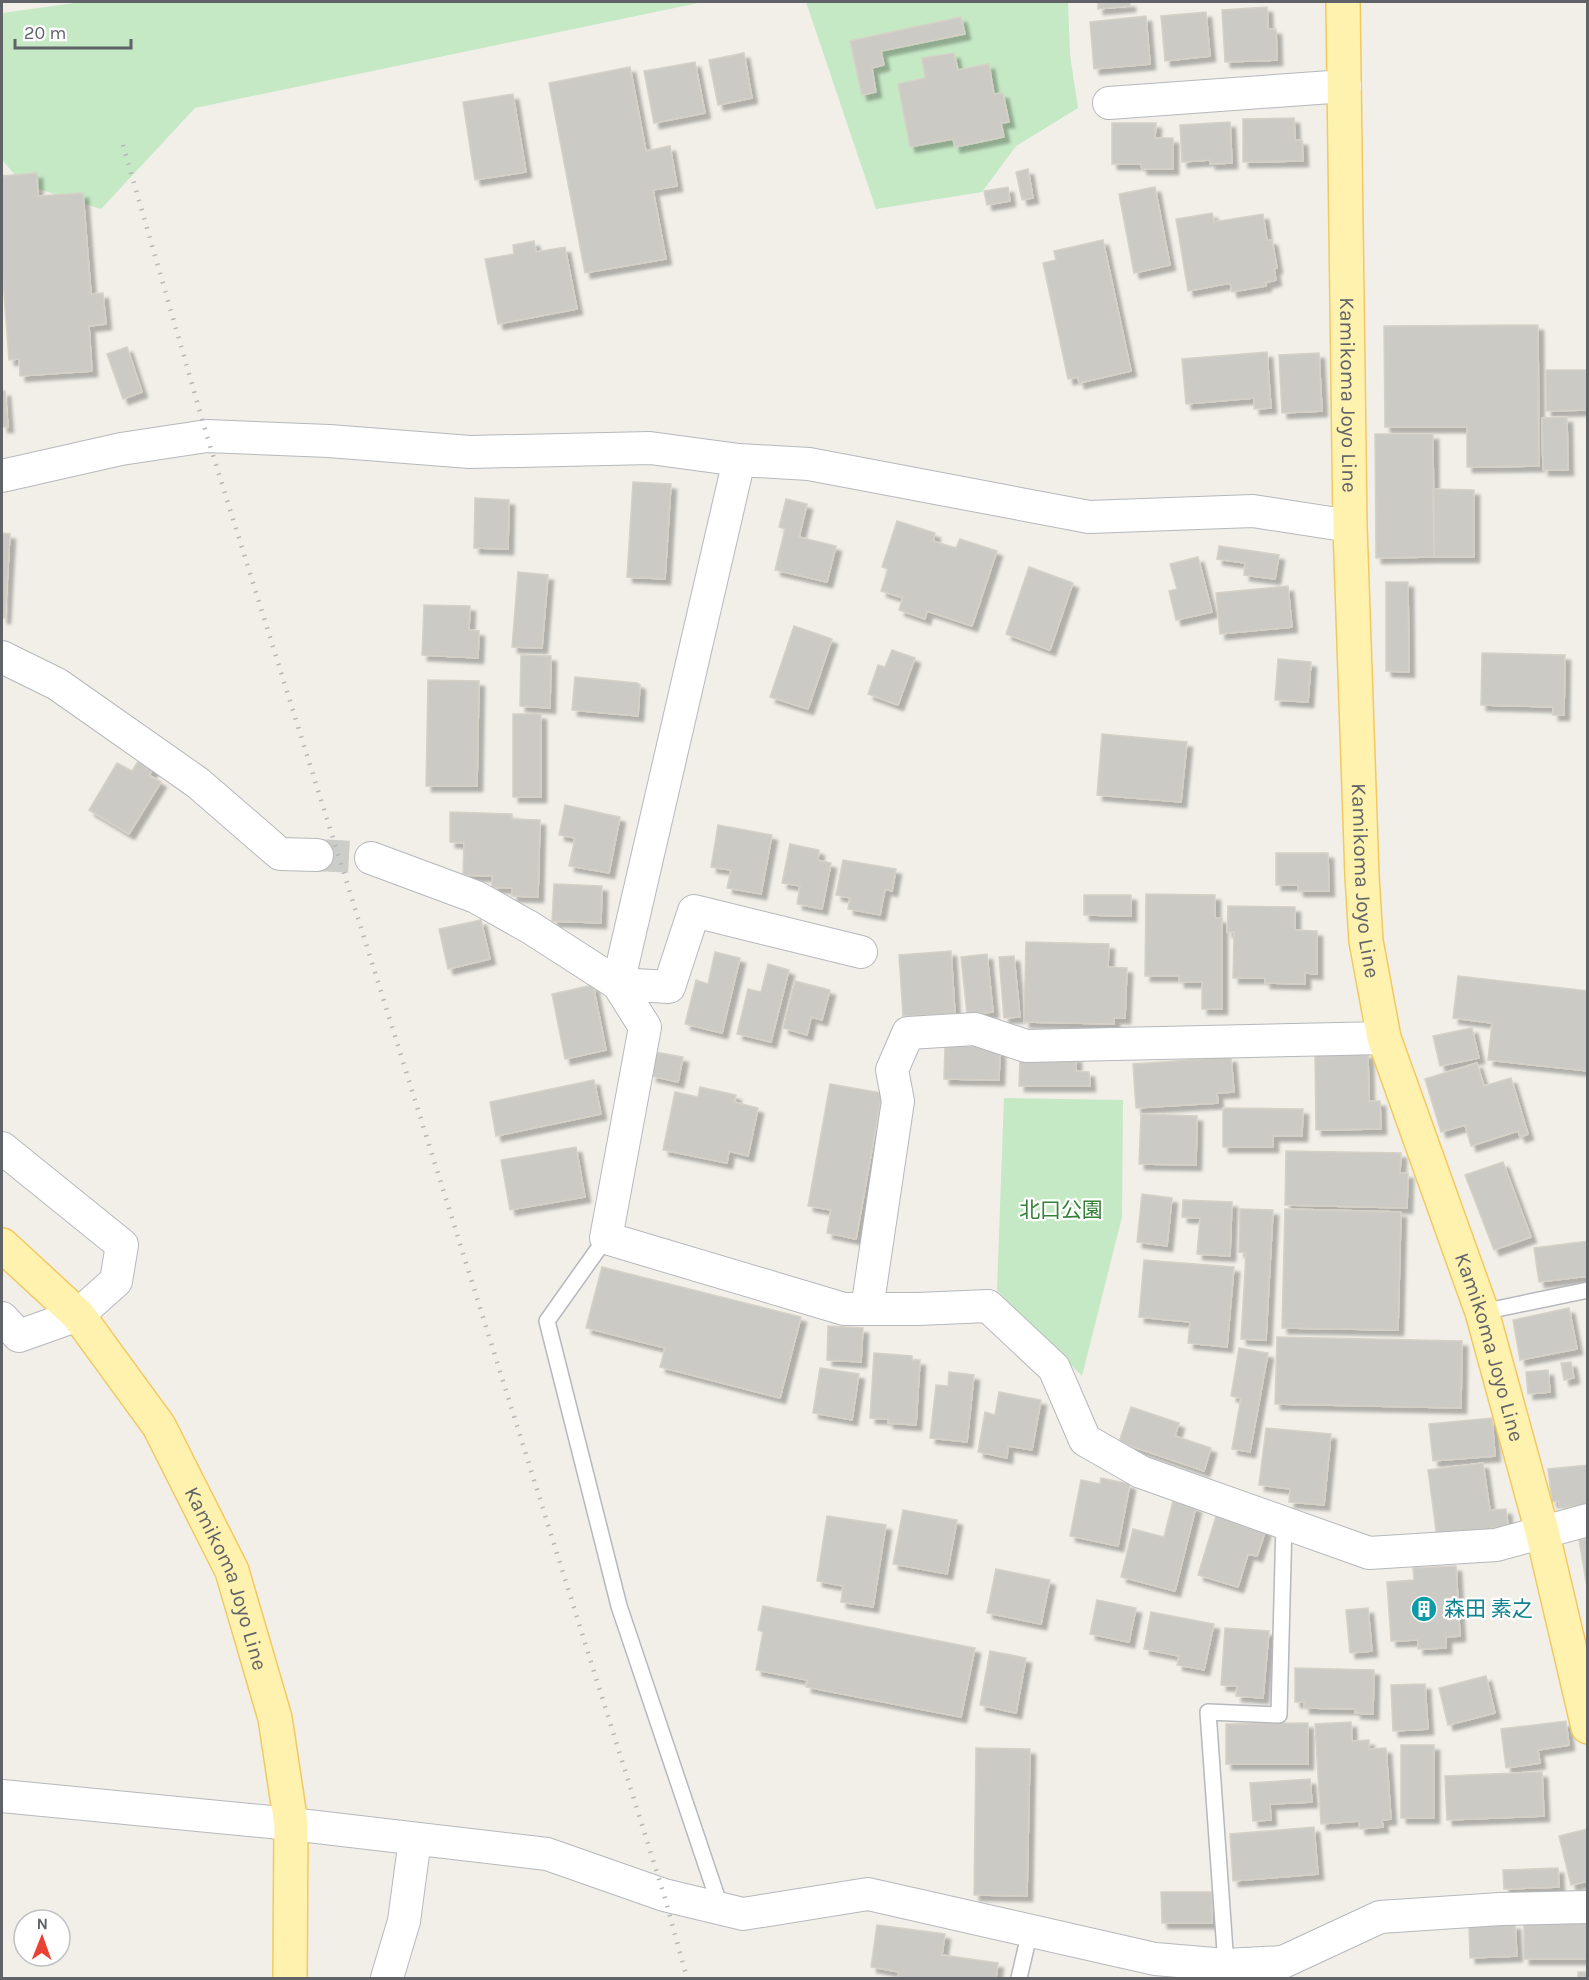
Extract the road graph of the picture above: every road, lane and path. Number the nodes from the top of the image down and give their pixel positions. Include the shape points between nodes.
1 (1342, 2) edge
2 (1345, 86) junction
3 (1109, 103) dead end
4 (739, 460) junction
5 (2, 476) edge
6 (1350, 526) junction
7 (2, 657) edge
8 (317, 855) tunnel mouth
9 (370, 858) tunnel mouth
10 (861, 952) dead end
11 (618, 984) junction
12 (1384, 1038) junction
13 (2, 1148) edge
14 (606, 1238) junction
15 (2, 1245) edge
16 (1587, 1290) edge
17 (867, 1309) junction
18 (1482, 1312) junction
19 (78, 1315) junction
20 (2, 1318) edge
21 (1587, 1520) edge
22 (1284, 1523) junction
23 (1542, 1531) junction
24 (1587, 1727) edge
25 (2, 1796) edge
26 (291, 1824) junction
27 (415, 1839) junction
28 (1587, 1906) edge
29 (722, 1909) junction
30 (1030, 1931) junction
31 (1226, 1965) junction
32 (1287, 1970) edge
33 (290, 1978) edge
34 (387, 1978) edge
35 (1019, 1978) edge

1 - 2 main road, Kamikoma Joyo Line
2 - 3 street
2 - 6 main road, Kamikoma Joyo Line
4 - 5 street via 650,448 470,452 207,436 121,449
4 - 6 street via 808,464 1089,517 1253,511
4 - 11 street
6 - 12 main road, Kamikoma Joyo Line via 1366,941
7 - 8 street via 57,684 198,783 280,854
9 - 11 street via 476,897
10 - 11 street via 694,911 669,987
11 - 14 street via 645,1027
12 - 17 street via 1026,1046 975,1029 908,1033 892,1070 898,1101
12 - 18 main road, Kamikoma Joyo Line
13 - 19 street via 122,1245 116,1281
14 - 17 street via 844,1309
14 - 29 lane via 547,1321 619,1606
15 - 19 main road, Kamikoma Joyo Line
16 - 18 lane
17 - 22 street via 988,1306 1054,1368 1085,1440 1141,1472
18 - 23 main road, Kamikoma Joyo Line
19 - 20 street via 19,1336
19 - 26 main road, Kamikoma Joyo Line via 159,1426 232,1571 275,1718
21 - 23 street
22 - 23 street via 1369,1553 1496,1545
22 - 31 lane via 1279,1714 1208,1712
23 - 24 main road, Kamikoma Joyo Line
25 - 26 street
26 - 27 street
26 - 33 main road, Kamikoma Joyo Line
27 - 29 street via 547,1854 664,1895
27 - 34 street via 404,1921
28 - 32 street via 1380,1917
29 - 30 street via 742,1914 868,1894
30 - 31 street via 1155,1959
30 - 35 lane
31 - 32 street

